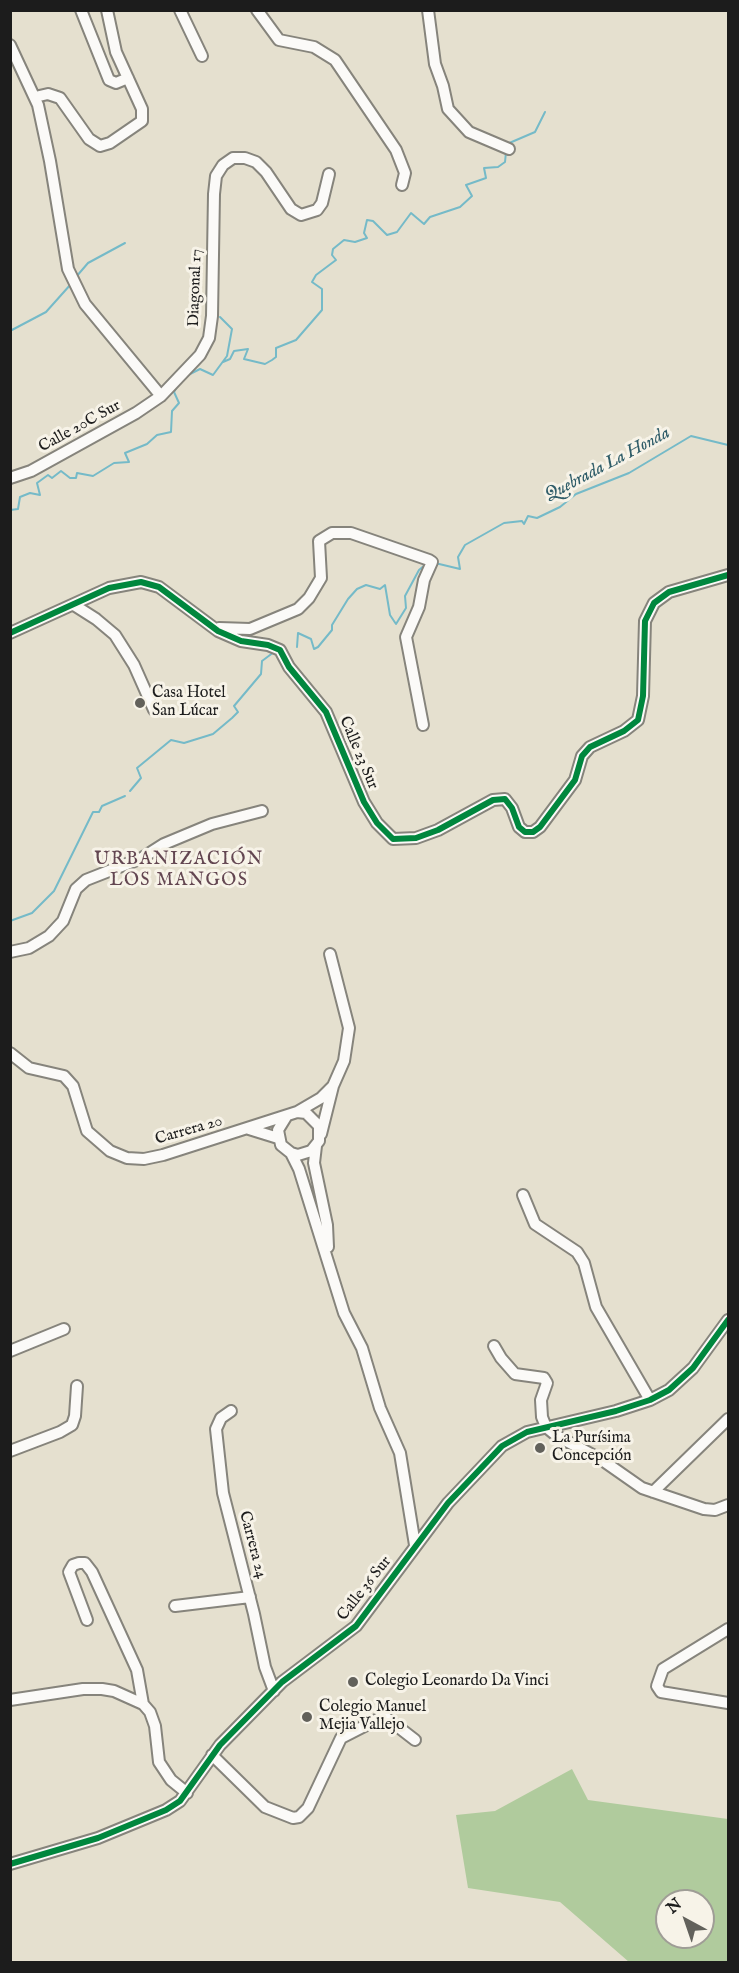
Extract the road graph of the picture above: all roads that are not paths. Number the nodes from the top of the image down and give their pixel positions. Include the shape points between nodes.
1 (81, 10) edge
2 (107, 10) edge
3 (180, 10) edge
4 (257, 10) edge
5 (428, 10) edge
6 (10, 45) edge
7 (202, 56) dead end
8 (128, 78) junction
9 (35, 97) junction
10 (509, 149) dead end
11 (329, 174) dead end
12 (402, 184) dead end
13 (161, 396) junction
14 (10, 478) edge
15 (729, 575) edge
16 (74, 605) junction
17 (210, 626) junction
18 (10, 633) edge
19 (154, 710) dead end
20 (423, 725) dead end
21 (262, 811) dead end
22 (10, 952) edge
23 (330, 954) dead end
24 (10, 1053) edge
25 (333, 1086) junction
26 (297, 1112) junction
27 (286, 1117) junction
28 (249, 1129) junction
29 (321, 1134) junction
30 (278, 1138) junction
31 (316, 1146) junction
32 (291, 1153) junction
33 (523, 1195) dead end
34 (328, 1256) junction
35 (729, 1320) edge
36 (64, 1329) dead end
37 (494, 1346) dead end
38 (10, 1351) edge
39 (77, 1386) dead end
40 (650, 1400) junction
41 (231, 1411) dead end
42 (729, 1419) edge
43 (546, 1427) junction
44 (10, 1451) edge
45 (652, 1492) junction
46 (729, 1505) edge
47 (415, 1545) junction
48 (250, 1597) junction
49 (175, 1606) dead end
50 (87, 1620) dead end
51 (729, 1629) edge
52 (274, 1690) junction
53 (10, 1700) edge
54 (729, 1703) edge
55 (143, 1704) junction
56 (415, 1740) dead end
57 (212, 1755) junction
58 (187, 1793) junction
59 (10, 1864) edge

1 - 8 street via 109,80 116,83
2 - 8 street via 110,31
3 - 7 street
4 - 12 street via 279,40 314,47 335,60 396,150 405,173
5 - 10 street via 431,47 448,109 469,132
6 - 9 street
8 - 9 street via 142,109 142,121 100,146 89,139 60,98 48,94
9 - 13 street via 68,269 85,304
11 - 13 street, Diagonal 17 via 317,210 301,215 291,209 256,162 239,158 223,165 216,176 214,194 209,338 200,356
13 - 14 street, Calle 20C Sur via 114,427
15 - 17 street, Calle 23 Sur via 669,592 654,603 645,621 644,696 638,720 590,747 582,756 575,780 533,832 519,827 505,800 493,800 438,830 416,838 393,839 364,802 326,712 289,668 280,651 241,641
16 - 17 street, Calle 23 Sur via 109,588 141,582 159,587
16 - 18 street, Calle 23 Sur
16 - 19 street via 115,635 134,665
17 - 20 street via 250,629 298,609 321,578 319,541 332,533 351,533 431,561 406,637
21 - 22 street via 212,824 142,858 86,879 76,889 63,921 38,944
23 - 25 street via 348,1028 344,1061
24 - 28 street, Carrera 20 via 29,1068 64,1076 73,1086 87,1131 110,1151 127,1158 163,1155
25 - 26 street
25 - 29 street
26 - 27 street
26 - 29 street via 314,1118
27 - 28 street, Carrera 20
27 - 30 street via 280,1123
28 - 30 street, Carrera 20
29 - 31 street
30 - 32 street
31 - 32 street via 305,1154
31 - 34 street via 314,1163 327,1225
32 - 34 street
33 - 40 street via 535,1224 571,1248 584,1263 596,1308
34 - 47 street via 344,1313 362,1348 380,1408 400,1453
35 - 40 street, Calle 36 Sur via 693,1368 669,1390
36 - 38 street
37 - 43 street via 515,1374 544,1378 548,1383 541,1409
39 - 44 street via 72,1425
40 - 43 street, Calle 36 Sur
41 - 48 street, Carrera 24 via 221,1418 216,1429 223,1493
42 - 45 street
43 - 45 street
43 - 47 street, Calle 36 Sur via 515,1437 502,1446
45 - 46 street via 704,1509
47 - 52 street, Calle 36 Sur via 356,1626
48 - 49 street
48 - 52 street, Carrera 24
50 - 55 street via 69,1572 79,1563 85,1563 92,1572 137,1670
51 - 54 street via 663,1669 657,1686 661,1692
52 - 57 street, Calle 36 Sur
53 - 55 street via 92,1689 114,1691
55 - 58 street via 155,1726 163,1771
56 - 57 street via 384,1716 341,1738 308,1808 293,1818 265,1807
57 - 58 street, Calle 36 Sur
58 - 59 street, Calle 36 Sur via 166,1810 98,1838

